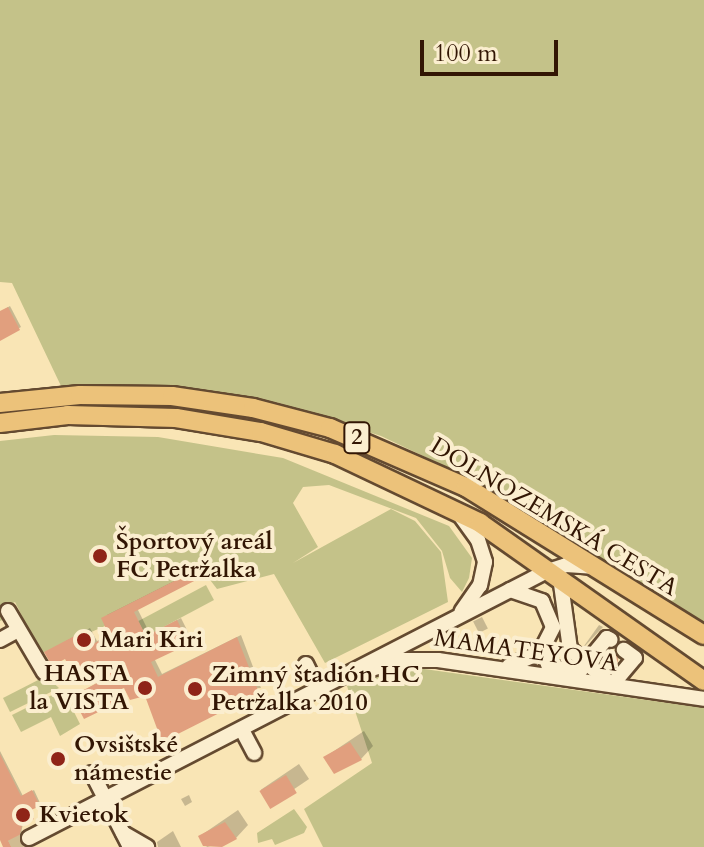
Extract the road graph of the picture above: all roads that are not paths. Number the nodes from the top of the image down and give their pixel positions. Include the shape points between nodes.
1 (0, 403) edge
2 (0, 423) edge
3 (454, 508) junction
4 (601, 568) junction
5 (555, 573) junction
6 (510, 590) junction
7 (8, 611) dead end
8 (452, 619) junction
9 (18, 630) junction
10 (552, 632) junction
11 (569, 633) junction
12 (704, 635) edge
13 (0, 640) edge
14 (611, 640) dead end
15 (543, 650) junction
16 (630, 654) dead end
17 (306, 664) dead end
18 (588, 664) junction
19 (501, 668) junction
20 (44, 672) dead end
21 (345, 678) junction
22 (704, 681) edge
23 (612, 685) junction
24 (319, 691) junction
25 (704, 699) edge
26 (242, 730) junction
27 (254, 753) dead end
28 (92, 773) dead end
29 (105, 800) junction
30 (29, 838) tunnel mouth
31 (126, 840) edge
32 (147, 847) edge

1 - 4 main road, DOLNOZEMSKÁ CESTA / 2 via 153,395 291,417 432,469
2 - 3 main road, DOLNOZEMSKÁ CESTA / 2 via 92,415 224,424 335,454
3 - 5 main road, DOLNOZEMSKÁ CESTA / 2
3 - 8 street via 478,540 485,564 474,596
4 - 5 street via 572,565
4 - 12 main road, DOLNOZEMSKÁ CESTA / 2
5 - 6 street, MAMATEYOVA
5 - 11 street
5 - 22 main road, DOLNOZEMSKÁ CESTA / 2
6 - 8 street, MAMATEYOVA
6 - 10 street via 542,601
7 - 9 street
8 - 21 street, MAMATEYOVA
9 - 13 street
9 - 20 street
10 - 11 street
10 - 15 street
11 - 18 street via 570,649
14 - 18 street via 607,638
15 - 18 street via 555,669 579,672
15 - 19 street
16 - 23 street
17 - 24 street
18 - 23 street
19 - 21 street, MAMATEYOVA via 409,659
19 - 23 street, MAMATEYOVA
21 - 24 street, MAMATEYOVA
23 - 25 street, MAMATEYOVA
24 - 26 street, MAMATEYOVA
26 - 27 street
26 - 29 street, MAMATEYOVA
28 - 29 street
29 - 30 street, MAMATEYOVA
29 - 31 street
31 - 32 street

